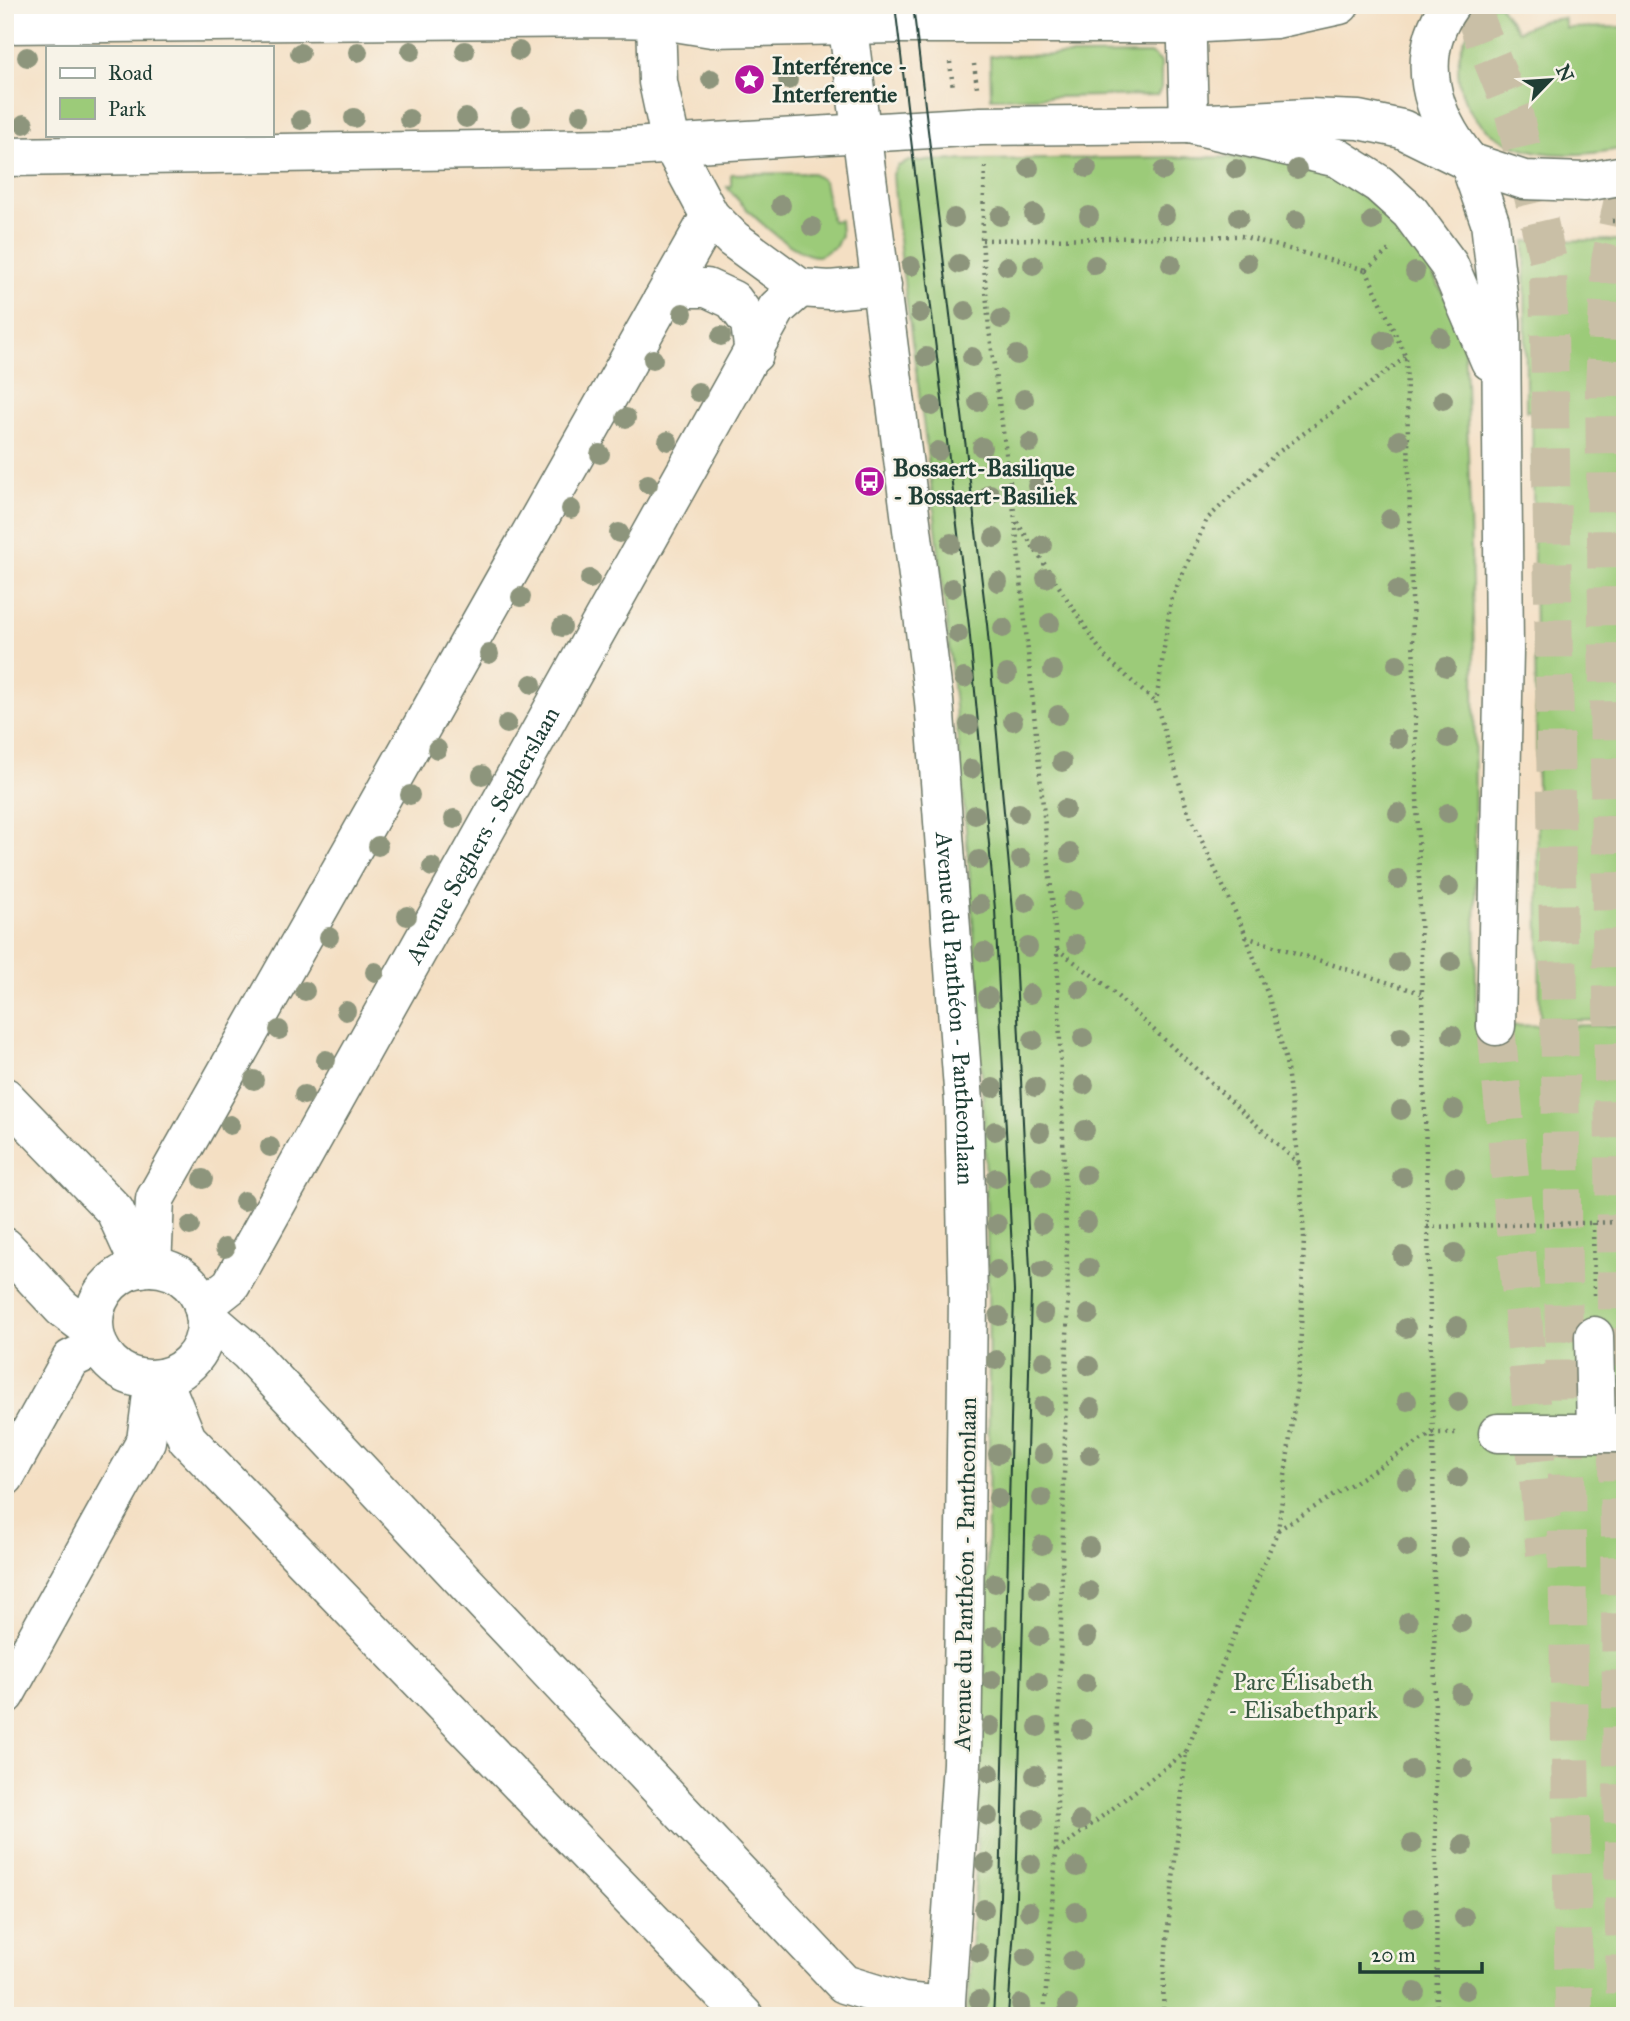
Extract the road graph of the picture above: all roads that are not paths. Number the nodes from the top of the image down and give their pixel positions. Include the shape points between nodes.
1 (1340, 5) edge
2 (1450, 5) edge
3 (658, 12) edge
4 (1186, 14) edge
5 (846, 15) edge
6 (5, 24) edge
7 (1189, 124) junction
8 (862, 133) junction
9 (671, 143) junction
10 (5, 157) edge
11 (1469, 162) junction
12 (1625, 176) edge
13 (710, 216) junction
14 (882, 285) junction
15 (800, 288) junction
16 (662, 301) junction
17 (754, 354) junction
18 (1502, 415) junction
19 (1496, 1026) tunnel mouth
20 (5, 1097) edge
21 (5, 1247) edge
22 (146, 1268) junction
23 (204, 1311) junction
24 (1594, 1336) road end
25 (96, 1339) junction
26 (158, 1379) junction
27 (1498, 1433) dead end
28 (1610, 1433) edge
29 (5, 1477) edge
30 (5, 1695) edge
31 (945, 2011) edge
32 (744, 2016) edge

1 - 4 main road via 1276,19
2 - 11 main road via 1436,36 1429,79 1442,125
3 - 5 main road via 712,28
3 - 6 main road
3 - 9 main road via 658,82
4 - 5 main road via 945,25
4 - 7 main road
5 - 8 main road, Avenue du Panthéon - Pantheonlaan
7 - 8 main road via 968,113
7 - 11 main road via 1309,118 1376,122 1402,129
7 - 18 main road via 1338,158 1398,200 1450,265 1489,357
8 - 9 main road
8 - 14 main road, Avenue du Panthéon - Pantheonlaan
9 - 10 main road
9 - 13 main road
11 - 12 main road via 1524,180 1585,183
11 - 18 main road via 1490,222 1501,321
13 - 15 main road via 733,239
13 - 16 main road
14 - 15 main road
14 - 31 main road, Avenue du Panthéon - Pantheonlaan via 934,701 964,1102 968,1298 962,1763
15 - 17 main road, Avenue Seghers - Segherslaan via 777,309
16 - 17 main road via 686,288 706,288 733,300 750,323
16 - 22 main road via 155,1199
17 - 23 main road, Avenue Seghers - Segherslaan via 232,1285
18 - 19 main road via 1504,650
20 - 22 main road via 115,1211
21 - 25 main road
22 - 23 main road via 178,1275 189,1283
22 - 25 main road via 127,1272 104,1290 97,1303
23 - 26 main road via 205,1336 197,1355 181,1370
23 - 31 main road via 248,1352 844,1984
24 - 28 main road
25 - 26 main road via 105,1358 127,1375
25 - 29 main road via 71,1359
26 - 30 main road via 146,1441
26 - 32 main road via 187,1439
27 - 28 main road

